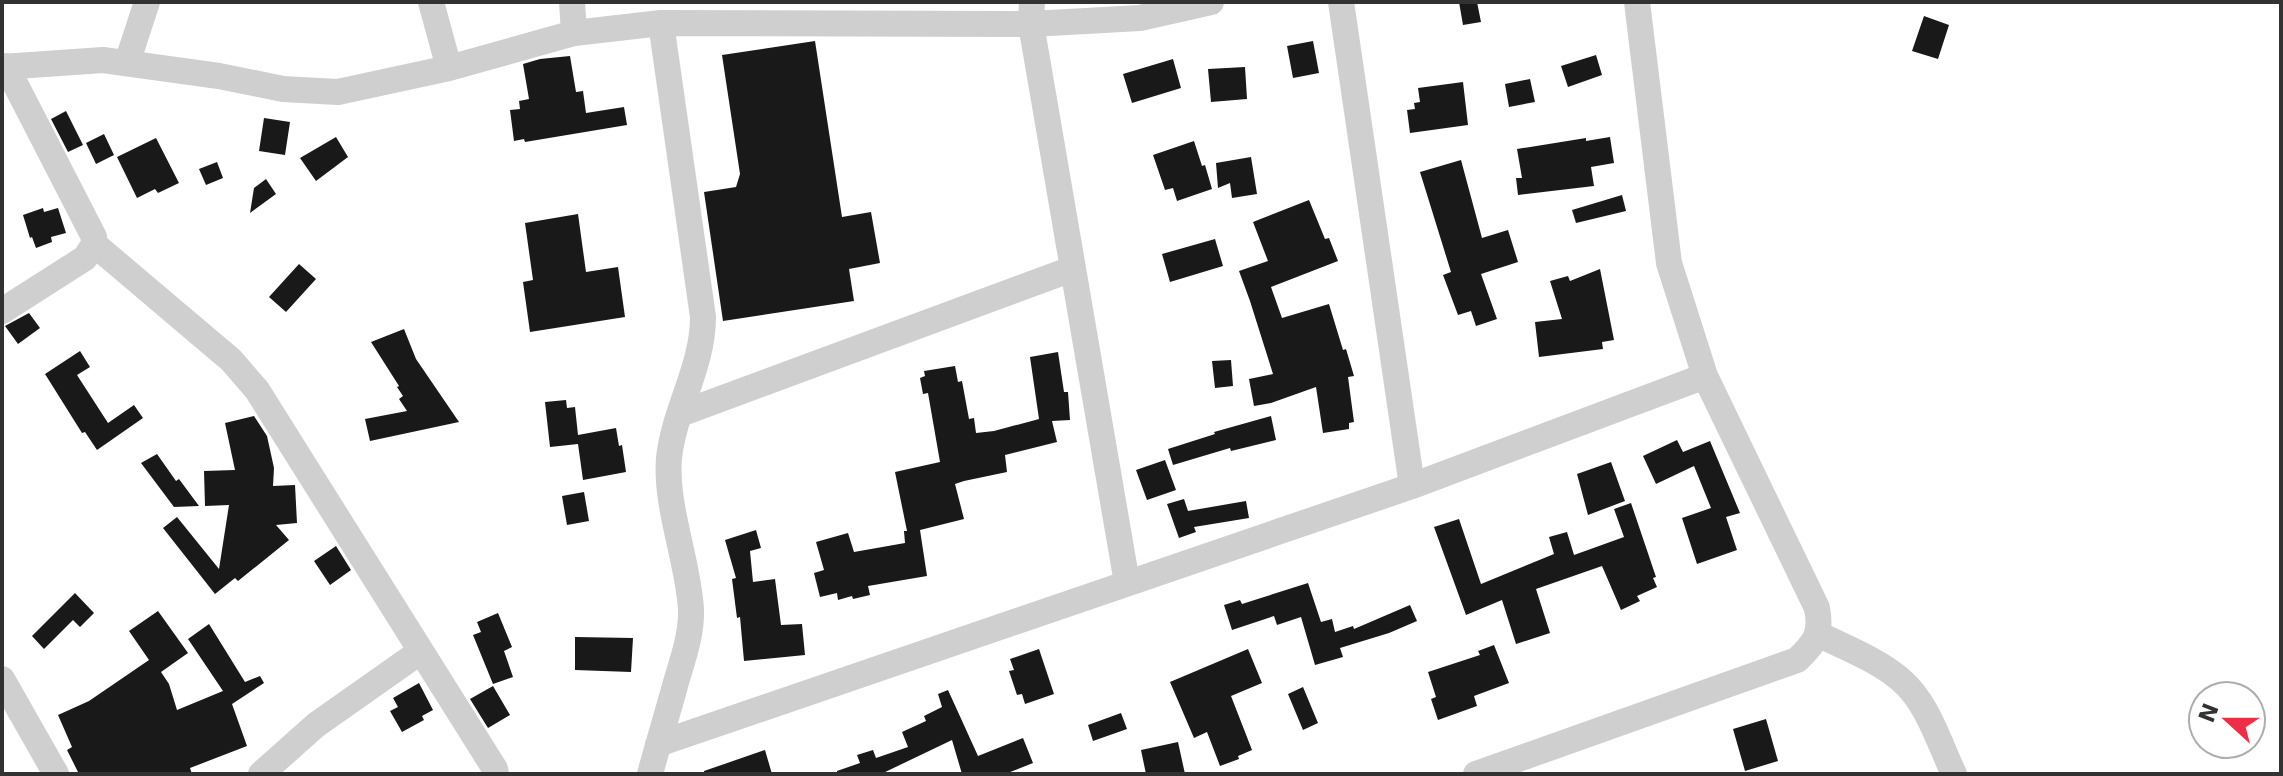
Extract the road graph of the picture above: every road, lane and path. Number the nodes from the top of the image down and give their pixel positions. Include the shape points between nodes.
1 (147, 2) edge
2 (431, 2) edge
3 (572, 2) edge
4 (1211, 2) edge
5 (1341, 2) edge
6 (1637, 2) edge
7 (860, 13) edge
8 (1032, 13) edge
9 (661, 23) junction
10 (574, 33) junction
11 (127, 63) junction
12 (4, 67) edge
13 (449, 68) junction
14 (94, 244) junction
15 (1072, 269) junction
16 (2, 311) edge
17 (1705, 376) junction
18 (680, 414) junction
19 (1412, 486) junction
20 (1127, 583) junction
21 (1818, 634) junction
22 (421, 651) junction
23 (2, 679) edge
24 (658, 744) junction
25 (56, 774) edge
26 (261, 774) edge
27 (496, 774) edge
28 (650, 774) edge
29 (1476, 774) edge
30 (1954, 774) edge

1 - 11 street
2 - 13 street
3 - 10 street
4 - 8 street via 1140,18
5 - 19 street
6 - 17 street via 1669,263
7 - 8 street
7 - 9 street
8 - 15 street
9 - 10 street
9 - 18 street via 703,317 700,347
10 - 13 street
11 - 12 street
11 - 13 street via 283,89 338,92
12 - 14 street
14 - 16 street via 85,258
14 - 22 street via 231,360 257,390
15 - 18 street
15 - 20 street
17 - 19 street
17 - 21 street via 1817,608
18 - 24 street via 669,483 691,611 689,638
19 - 20 street
20 - 24 street
21 - 29 street via 1797,660
21 - 30 street via 1903,681 1922,706
22 - 26 street via 316,725
22 - 27 street
23 - 25 street
24 - 28 street

